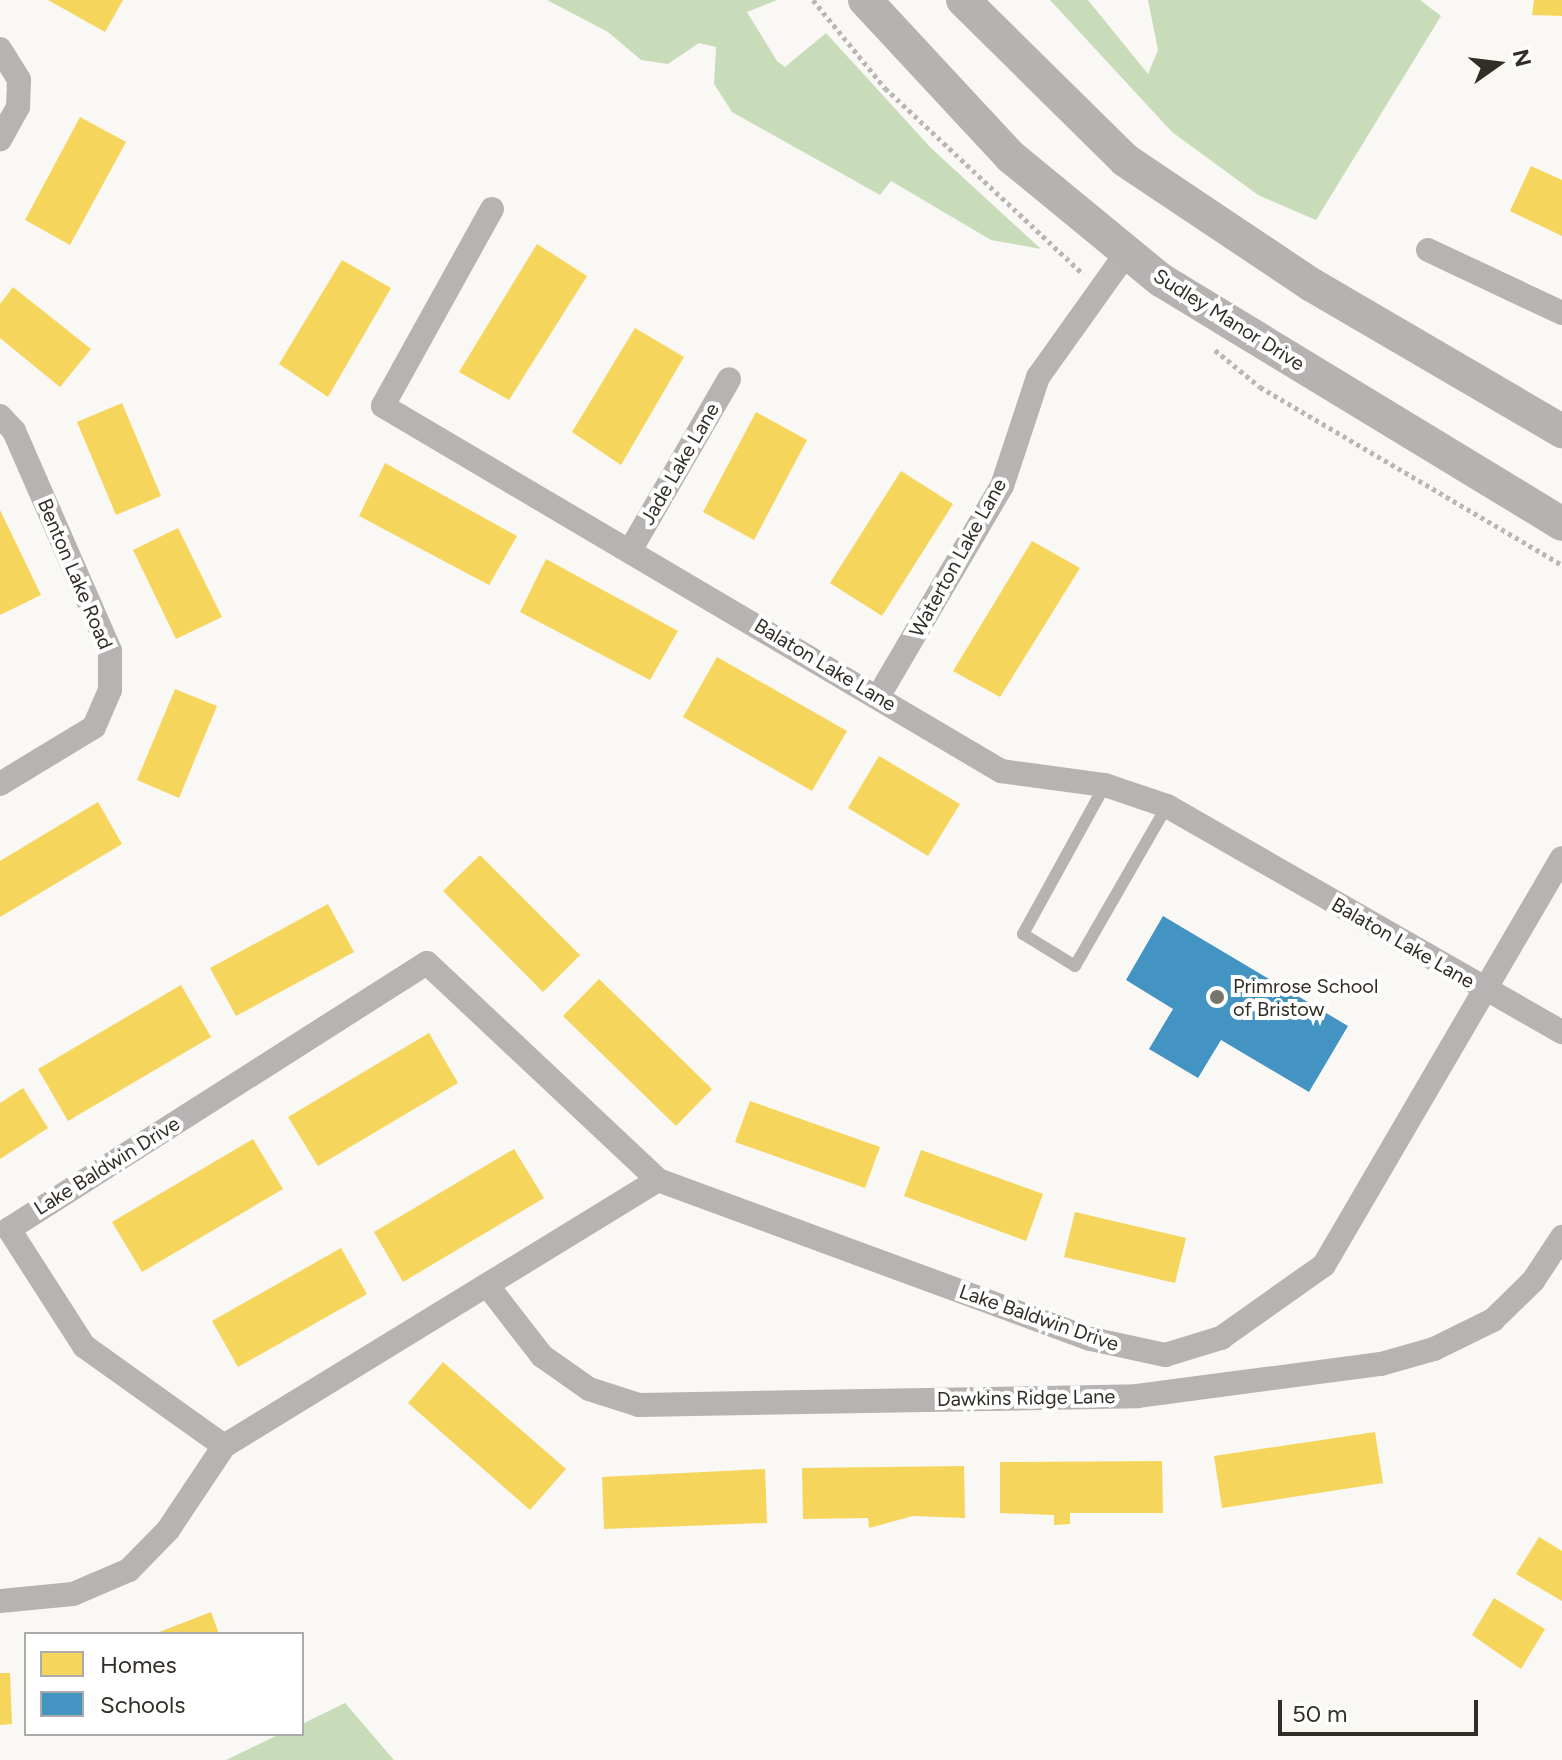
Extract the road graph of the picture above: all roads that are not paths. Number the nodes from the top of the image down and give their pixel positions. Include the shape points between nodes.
1 (865, 0) edge
2 (963, 0) edge
3 (0, 49) edge
4 (0, 139) edge
5 (492, 209) dead end
6 (1428, 250) dead end
7 (1127, 252) junction
8 (1562, 313) edge
9 (729, 379) dead end
10 (0, 416) edge
11 (1562, 431) edge
12 (1562, 524) edge
13 (631, 549) junction
14 (878, 697) junction
15 (0, 784) edge
16 (1105, 785) junction
17 (1167, 806) junction
18 (1562, 858) edge
19 (1481, 988) junction
20 (1562, 1032) edge
21 (658, 1180) junction
22 (1562, 1237) edge
23 (487, 1285) junction
24 (224, 1446) junction
25 (0, 1601) edge

1 - 7 main road, Sudley Manor Drive via 1011,157
2 - 11 main road via 1008,53 1125,160 1312,285
3 - 4 street via 19,80 18,107
5 - 13 street, Balaton Lake Lane via 383,406
6 - 8 street
7 - 12 main road, Sudley Manor Drive
7 - 14 street, Waterton Lake Lane via 1038,377 1002,486
9 - 13 street, Jade Lake Lane
10 - 15 street, Benton Lake Road via 14,431 110,651 110,690 94,727
13 - 14 street, Balaton Lake Lane
14 - 16 street, Balaton Lake Lane via 1001,771
16 - 17 street, Balaton Lake Lane
16 - 17 lane via 1023,934 1075,966
17 - 19 street, Balaton Lake Lane
18 - 19 street, Lake Baldwin Drive
19 - 20 street, Balaton Lake Lane
19 - 21 street, Lake Baldwin Drive via 1324,1265 1221,1338 1183,1353 1091,1339
21 - 23 street
21 - 24 street, Lake Baldwin Drive via 427,963 9,1229 84,1346
22 - 23 street, Dawkins Ridge Lane via 1533,1281 1493,1320 1434,1349 1381,1364 1137,1396 639,1405 589,1389 542,1356
23 - 24 street
24 - 25 street via 168,1530 129,1570 73,1594

